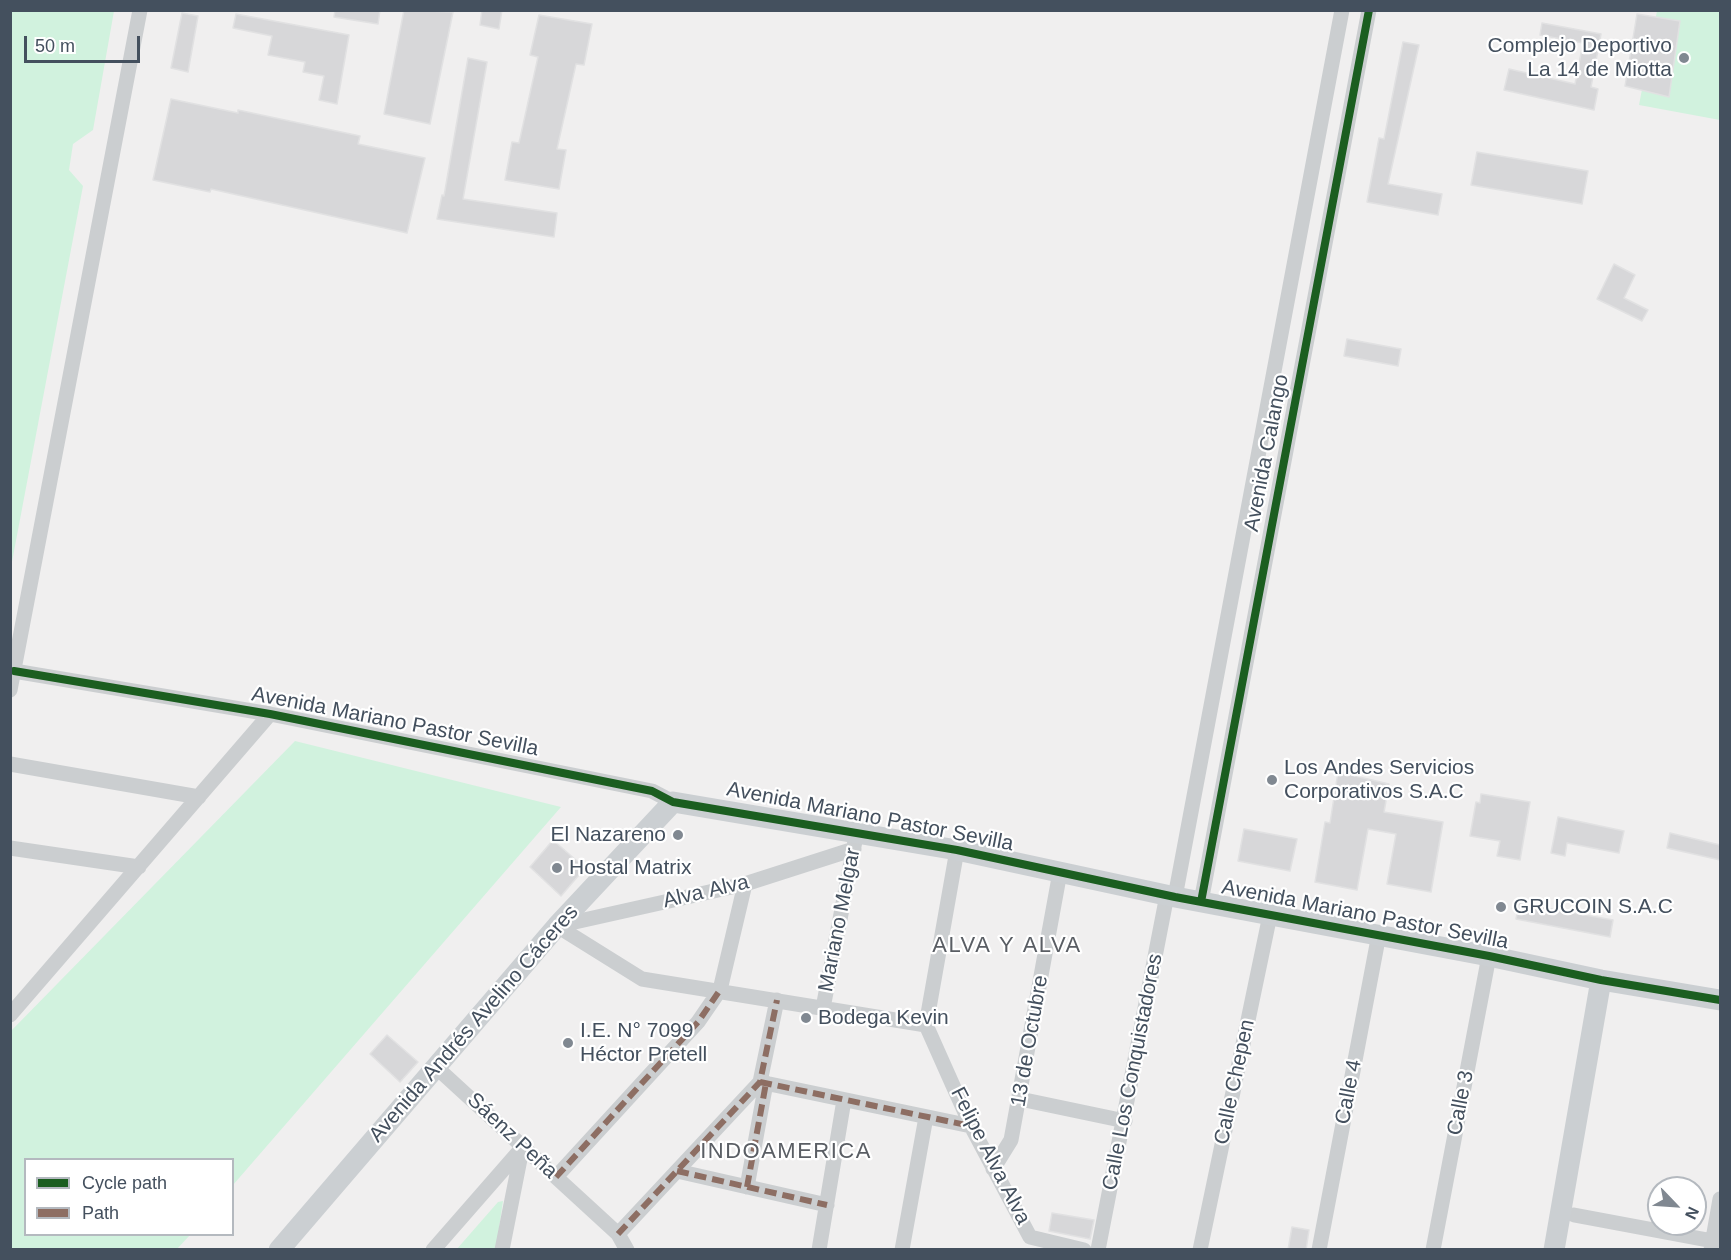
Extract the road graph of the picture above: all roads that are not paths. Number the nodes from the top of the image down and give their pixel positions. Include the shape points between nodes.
1 (140, 10) edge
2 (1342, 10) edge
3 (1369, 10) edge
4 (14, 671) junction
5 (10, 690) edge
6 (270, 714) junction
7 (10, 764) edge
8 (199, 797) junction
9 (672, 802) junction
10 (855, 841) junction
11 (10, 848) edge
12 (957, 850) junction
13 (139, 867) junction
14 (1060, 872) junction
15 (745, 884) junction
16 (1171, 896) junction
17 (1201, 902) junction
18 (1270, 915) junction
19 (557, 926) junction
20 (1379, 934) junction
21 (1489, 956) junction
22 (1609, 981) junction
23 (720, 990) junction
24 (777, 1000) junction
25 (1720, 1000) edge
26 (823, 1008) junction
27 (10, 1015) edge
28 (926, 1025) junction
29 (436, 1067) junction
30 (763, 1082) junction
31 (1020, 1099) junction
32 (844, 1100) junction
33 (926, 1117) junction
34 (1125, 1121) junction
35 (971, 1126) junction
36 (523, 1147) junction
37 (993, 1169) junction
38 (677, 1171) junction
39 (556, 1177) junction
40 (747, 1187) junction
41 (1720, 1199) edge
42 (827, 1205) junction
43 (1574, 1215) junction
44 (619, 1242) edge
45 (1712, 1245) edge
46 (279, 1250) edge
47 (433, 1250) edge
48 (502, 1250) edge
49 (627, 1250) edge
50 (819, 1250) edge
51 (902, 1250) edge
52 (1084, 1250) edge
53 (1098, 1250) edge
54 (1200, 1250) edge
55 (1319, 1250) edge
56 (1433, 1250) edge
57 (1554, 1250) edge
58 (1568, 1250) edge

1 - 4 street
2 - 16 street, Avenida Calango
3 - 17 street, Avenida Calango
4 - 5 street
4 - 6 street, Avenida Mariano Pastor Sevilla
6 - 8 street
6 - 9 street, Avenida Mariano Pastor Sevilla via 652,791
7 - 8 street
8 - 13 street
9 - 10 street, Avenida Mariano Pastor Sevilla
9 - 19 street, Avenida Andrés Avelino Cáceres
10 - 12 street, Avenida Mariano Pastor Sevilla
10 - 15 street, Alva Alva
10 - 26 street, Mariano Melgar
11 - 13 street
12 - 14 street, Avenida Mariano Pastor Sevilla
12 - 28 street
13 - 27 street
14 - 16 street, Avenida Mariano Pastor Sevilla
14 - 31 street, 13 de Octubre
15 - 19 street, Alva Alva
15 - 23 street
16 - 17 street, Avenida Mariano Pastor Sevilla
16 - 34 street, Calle Los Conquistadores
17 - 18 street, Avenida Mariano Pastor Sevilla
18 - 20 street, Avenida Mariano Pastor Sevilla
18 - 54 street, Calle Chepen
19 - 23 street via 642,979
19 - 29 street, Avenida Andrés Avelino Cáceres
20 - 21 street, Avenida Mariano Pastor Sevilla
20 - 55 street, Calle 4
21 - 22 street, Avenida Mariano Pastor Sevilla
21 - 56 street, Calle 3
22 - 25 street, Avenida Mariano Pastor Sevilla
22 - 43 street
22 - 57 street
23 - 24 street
23 - 39 street via 698,1022
24 - 26 street
24 - 30 street
26 - 28 street
28 - 35 street, Felipe Alva Alva
29 - 36 street, Sáenz Peña
29 - 46 street, Avenida Andrés Avelino Cáceres
30 - 32 street
30 - 38 street
30 - 40 street
31 - 34 street
31 - 37 street, 13 de Octubre via 1011,1140
32 - 33 street
32 - 42 street
33 - 35 street
33 - 51 street
34 - 53 street, Calle Los Conquistadores
35 - 37 street, Felipe Alva Alva
36 - 39 street, Sáenz Peña
36 - 47 street
36 - 48 street
37 - 52 street, Felipe Alva Alva via 1030,1237
38 - 40 street
38 - 44 street
39 - 44 street, Sáenz Peña
40 - 42 street
41 - 45 street
42 - 50 street
43 - 45 street
43 - 58 street
44 - 49 street, Sáenz Peña

